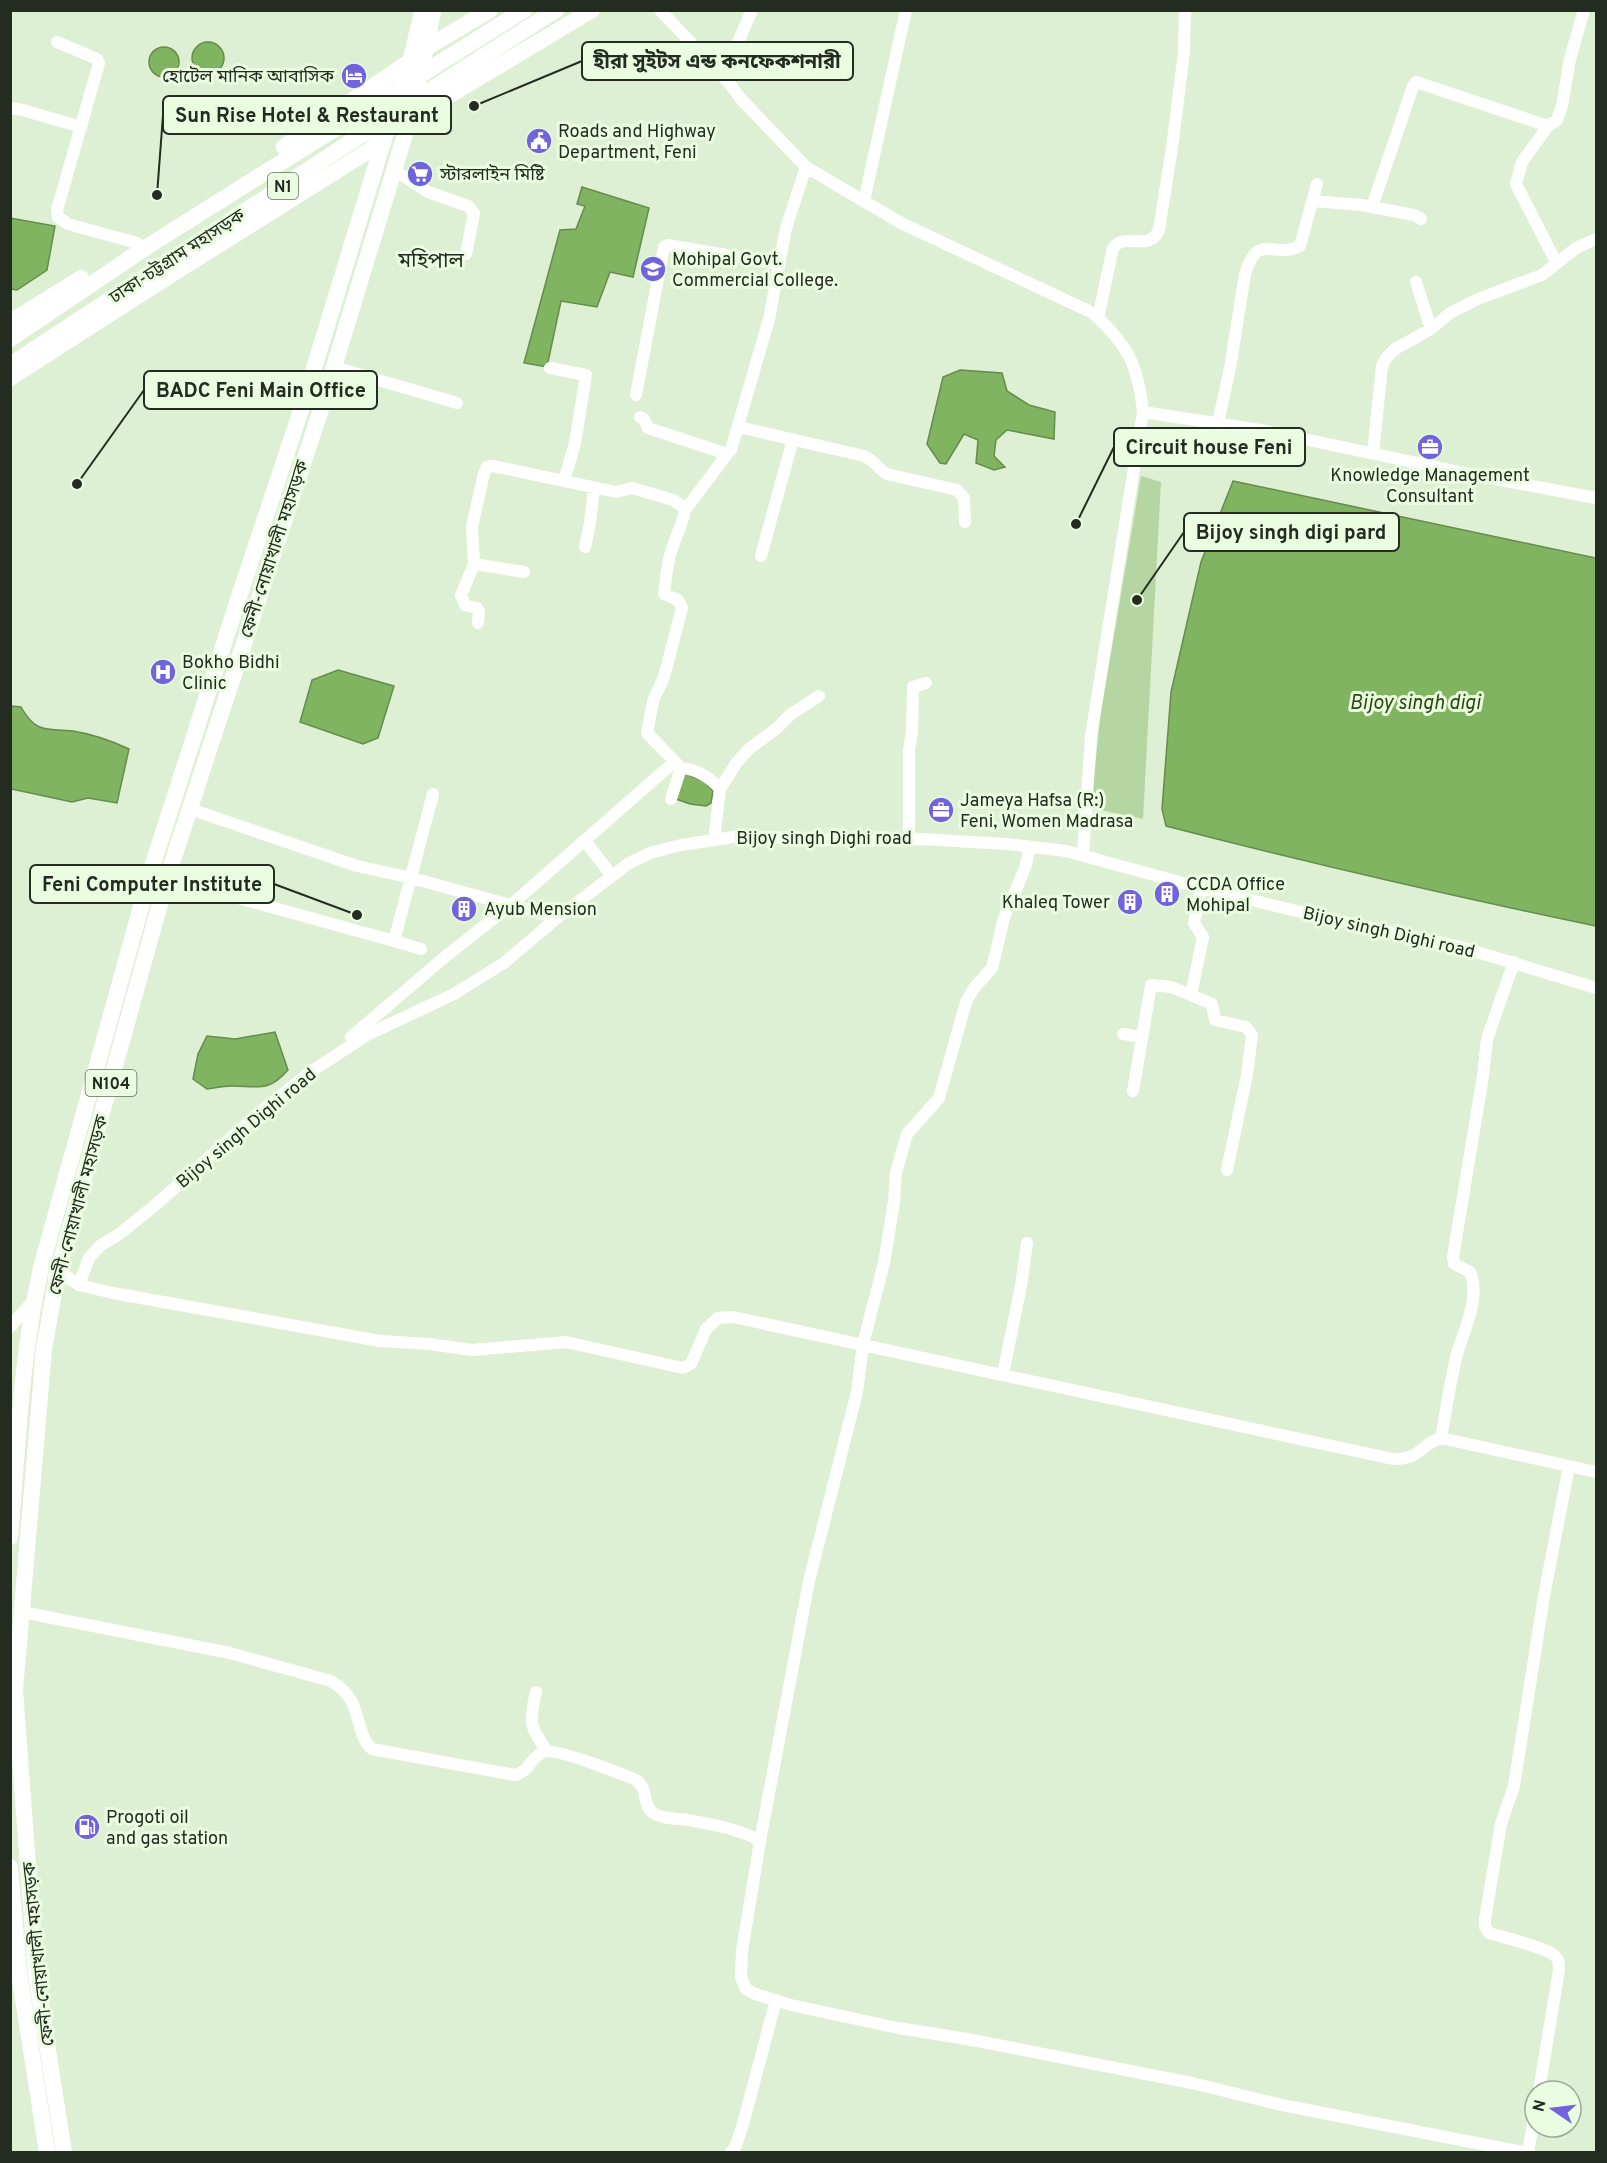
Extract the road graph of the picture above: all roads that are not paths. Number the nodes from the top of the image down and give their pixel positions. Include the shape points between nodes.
1 (422, 10) edge
2 (434, 10) edge
3 (490, 10) edge
4 (524, 10) edge
5 (556, 10) edge
6 (592, 10) edge
7 (660, 10) edge
8 (752, 10) edge
9 (906, 10) edge
10 (1185, 10) edge
11 (1584, 10) edge
12 (57, 42) dead end
13 (426, 48) junction
14 (410, 61) junction
15 (723, 76) junction
16 (10, 108) edge
17 (410, 118) junction
18 (1548, 126) junction
19 (81, 127) junction
20 (385, 136) junction
21 (806, 167) junction
22 (394, 170) junction
23 (1317, 184) dead end
24 (864, 201) junction
25 (1313, 201) junction
26 (1372, 207) junction
27 (1421, 219) dead end
28 (1596, 239) edge
29 (136, 243) junction
30 (466, 254) dead end
31 (1556, 262) junction
32 (779, 264) junction
33 (1416, 282) dead end
34 (1098, 318) junction
35 (10, 322) edge
36 (1431, 329) junction
37 (10, 339) edge
38 (10, 365) edge
39 (334, 367) junction
40 (550, 368) dead end
41 (10, 378) edge
42 (636, 394) dead end
43 (232, 396) dead end
44 (304, 402) junction
45 (457, 404) dead end
46 (322, 406) junction
47 (1143, 412) junction
48 (639, 417) dead end
49 (1218, 423) junction
50 (739, 427) junction
51 (793, 439) junction
52 (728, 453) junction
53 (1373, 453) junction
54 (564, 481) junction
55 (594, 488) junction
56 (1596, 498) edge
57 (685, 510) junction
58 (965, 522) dead end
59 (585, 548) dead end
60 (761, 556) dead end
61 (474, 564) junction
62 (524, 572) dead end
63 (477, 623) dead end
64 (926, 683) dead end
65 (819, 696) dead end
66 (678, 765) junction
67 (720, 789) junction
68 (433, 794) dead end
69 (671, 799) dead end
70 (190, 809) junction
71 (909, 839) junction
72 (714, 840) junction
73 (585, 841) junction
74 (1030, 847) junction
75 (1083, 854) junction
76 (612, 876) junction
77 (412, 878) junction
78 (190, 885) dead end
79 (1201, 888) junction
80 (511, 905) junction
81 (557, 918) junction
82 (394, 941) junction
83 (421, 949) dead end
84 (1514, 962) junction
85 (1596, 988) edge
86 (1191, 995) junction
87 (1123, 1034) dead end
88 (1142, 1037) junction
89 (333, 1049) dead end
90 (1133, 1091) dead end
91 (1227, 1170) dead end
92 (1027, 1243) dead end
93 (58, 1271) junction
94 (80, 1285) junction
95 (33, 1301) junction
96 (10, 1328) edge
97 (863, 1344) junction
98 (1003, 1374) junction
99 (1441, 1438) junction
100 (1569, 1466) junction
101 (1596, 1472) edge
102 (10, 1537) edge
103 (22, 1612) junction
104 (536, 1692) dead end
105 (547, 1751) junction
106 (760, 1841) junction
107 (10, 1867) edge
108 (11, 1873) edge
109 (30, 1888) junction
110 (776, 2000) junction
111 (1541, 2079) edge
112 (47, 2152) edge
113 (64, 2152) edge
114 (732, 2152) edge
115 (1522, 2152) edge

1 - 14 main road, N104
2 - 13 main road, N104
3 - 13 highway
4 - 37 highway, ঢাকা-চট্টগ্রাম মহাসড়ক / N1 via 145,248
5 - 38 highway, ঢাকা-চট্টগ্রাম মহাসড়ক / N1
6 - 17 highway
7 - 15 street
8 - 15 street
9 - 24 street
10 - 34 street via 1183,63 1159,230 1150,241 1121,242 1113,248
11 - 18 street via 1562,106 1557,120
12 - 19 street via 99,63
13 - 14 highway
13 - 17 highway, ফেনী-নোয়াখালী মহাসড়ক / N104
14 - 20 highway, ফেনী-নোয়াখালী মহাসড়ক / N104
14 - 29 highway via 235,181
15 - 21 street
16 - 19 street
17 - 20 highway
17 - 22 highway, ফেনী-নোয়াখালী মহাসড়ক / N104
18 - 26 street via 1416,82
18 - 31 street via 1522,162 1516,184
19 - 29 street via 58,217 68,224
20 - 41 highway via 370,150
20 - 44 highway, ফেনী-নোয়াখালী মহাসড়ক / N104
21 - 24 street
21 - 32 street
22 - 30 street via 428,192 472,209
22 - 39 highway, ফেনী-নোয়াখালী মহাসড়ক / N104
23 - 25 street
24 - 34 street via 901,223
25 - 26 street
25 - 49 street via 1300,246 1265,249 1252,255 1249,262
26 - 27 street
28 - 31 street
29 - 35 highway
31 - 36 street via 1542,274 1462,306
32 - 42 street via 664,247
32 - 50 street via 769,319
33 - 36 street
34 - 47 street via 1130,354 1141,388
36 - 53 street via 1395,349 1382,366
39 - 45 street
39 - 46 highway, ফেনী-নোয়াখালী মহাসড়ক / N104
40 - 54 street via 586,375 575,443
43 - 44 street
44 - 46 street
44 - 95 highway, ফেনী-নোয়াখালী মহাসড়ক / N104 via 152,867
46 - 70 highway, ফেনী-নোয়াখালী মহাসড়ক / N104
47 - 49 street
47 - 75 street via 1091,736
48 - 52 street via 648,428
49 - 53 street
50 - 51 street
50 - 52 street
51 - 58 street via 864,456 887,474 957,490 964,498
51 - 60 street
52 - 57 street
53 - 56 street
54 - 55 street
54 - 61 street via 487,467 472,527
55 - 57 street via 616,492 632,488 673,500
55 - 59 street
57 - 66 street via 668,565 664,594 678,600 682,608 647,733
61 - 62 street
61 - 63 street via 462,595 465,605 477,608
64 - 71 street via 913,687
65 - 67 street via 750,748
66 - 67 street via 712,780
66 - 69 street
66 - 73 street
67 - 72 street
68 - 77 street
70 - 77 street via 357,866
70 - 93 highway, ফেনী-নোয়াখালী মহাসড়ক / N104 via 168,875
71 - 72 street, Bijoy singh Dighi road via 740,836
71 - 74 street, Bijoy singh Dighi road
72 - 76 street, Bijoy singh Dighi road via 650,853
73 - 76 street
73 - 80 street
74 - 75 street, Bijoy singh Dighi road
74 - 97 street via 1004,918 992,968 966,1002 939,1098 907,1134 896,1173 884,1263
75 - 79 street, Bijoy singh Dighi road
76 - 81 street, Bijoy singh Dighi road
77 - 80 street
77 - 82 street
78 - 82 street
79 - 84 street, Bijoy singh Dighi road
79 - 86 street via 1194,923 1203,937
80 - 81 street
80 - 89 street
81 - 94 street, Bijoy singh Dighi road via 504,963 454,994 367,1035 309,1073 153,1207 102,1245 89,1258
82 - 83 street
84 - 85 street, Bijoy singh Dighi road
84 - 99 street via 1487,1039 1454,1257 1454,1264 1470,1272 1473,1280 1470,1318 1457,1353
86 - 88 street via 1151,985
86 - 91 street via 1212,1004 1215,1020 1246,1027 1252,1035
87 - 88 street
88 - 90 street
92 - 98 street
93 - 94 street
93 - 95 street
93 - 103 highway, ফেনী-নোয়াখালী মহাসড়ক / N104 via 44,1349
94 - 97 street via 380,1341 472,1350 566,1342 673,1368 691,1364 706,1329 718,1318 733,1317
95 - 96 street
95 - 102 highway, ফেনী-নোয়াখালী মহাসড়ক / N104
97 - 98 street
97 - 106 street via 857,1392 809,1581
98 - 99 street via 1393,1459 1415,1456
99 - 100 street
100 - 101 street
100 - 111 street via 1514,1786 1501,1824 1485,1918 1489,1933 1553,1953 1557,1958 1559,1970
103 - 105 street via 230,1653 331,1681 341,1687 354,1706 372,1749 515,1775
103 - 109 highway, ফেনী-নোয়াখালী মহাসড়ক / N104 via 15,1690
104 - 105 street via 530,1716 532,1728
105 - 106 street via 636,1780 641,1783 646,1805 660,1816 705,1823
106 - 110 street via 741,1977 746,1989
107 - 108 highway, ফেনী-নোয়াখালী মহাসড়ক
108 - 109 highway
108 - 112 highway, ফেনী-নোয়াখালী মহাসড়ক via 19,1973
109 - 113 highway, ফেনী-নোয়াখালী মহাসড়ক / N104 via 36,1974
110 - 114 street
110 - 115 street via 898,2028 1192,2083 1282,2105

